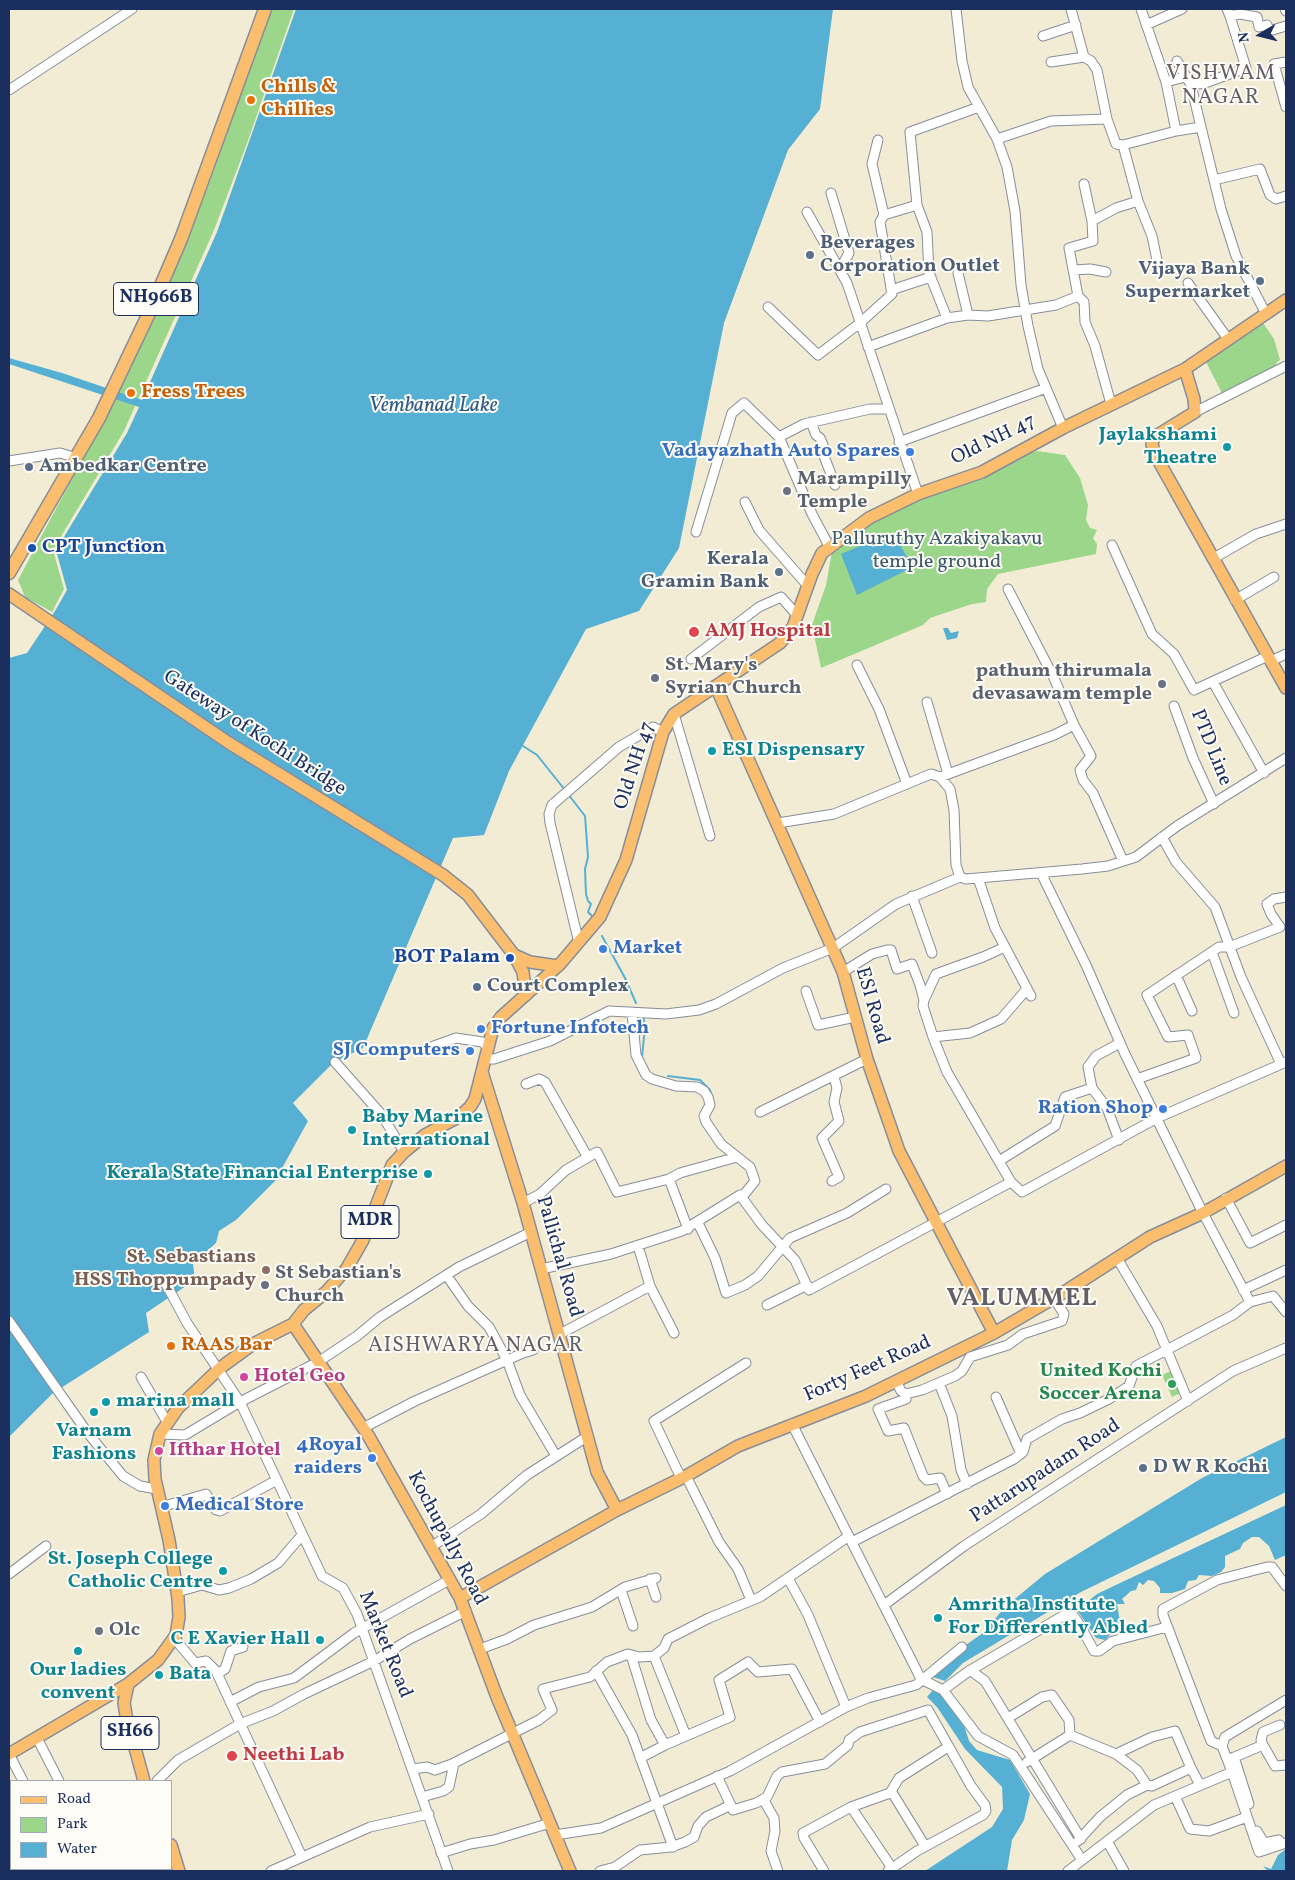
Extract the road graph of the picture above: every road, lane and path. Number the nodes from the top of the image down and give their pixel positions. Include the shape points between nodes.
1 (132, 9) edge
2 (265, 9) edge
3 (956, 9) edge
4 (1071, 9) edge
5 (1141, 9) edge
6 (1182, 9) edge
7 (1229, 13) edge
8 (1076, 25) junction
9 (1146, 25) junction
10 (1286, 26) edge
11 (1043, 36) dead end
12 (1084, 57) junction
13 (1051, 62) dead end
14 (1177, 62) dead end
15 (1286, 62) edge
16 (1185, 77) junction
17 (1166, 82) junction
18 (1191, 85) junction
19 (9, 90) edge
20 (979, 107) junction
21 (1286, 107) edge
22 (1107, 119) junction
23 (1201, 127) junction
24 (1176, 131) junction
25 (997, 139) junction
26 (878, 140) dead end
27 (1123, 145) junction
28 (1214, 180) junction
29 (1084, 184) dead end
30 (831, 193) dead end
31 (1286, 196) edge
32 (1138, 201) junction
33 (917, 205) junction
34 (807, 212) dead end
35 (884, 215) junction
36 (1092, 221) junction
37 (1157, 260) dead end
38 (840, 269) junction
39 (1073, 270) junction
40 (1106, 272) dead end
41 (958, 273) dead end
42 (931, 277) junction
43 (1188, 283) dead end
44 (891, 290) junction
45 (1078, 296) junction
46 (1286, 300) edge
47 (768, 307) dead end
48 (1025, 308) junction
49 (1266, 314) junction
50 (968, 315) junction
51 (947, 318) junction
52 (860, 323) junction
53 (1228, 339) junction
54 (868, 347) junction
55 (1286, 366) edge
56 (1185, 369) junction
57 (1046, 388) junction
58 (1111, 404) junction
59 (889, 409) junction
60 (1195, 412) junction
61 (811, 422) junction
62 (1063, 428) junction
63 (780, 437) junction
64 (899, 442) junction
65 (77, 458) junction
66 (9, 461) edge
67 (835, 485) dead end
68 (918, 494) junction
69 (745, 502) dead end
70 (1286, 524) edge
71 (696, 532) dead end
72 (1112, 545) dead end
73 (829, 546) junction
74 (1214, 558) junction
75 (9, 573) edge
76 (1274, 577) dead end
77 (808, 586) junction
78 (1008, 589) dead end
79 (9, 594) edge
80 (1236, 600) junction
81 (798, 615) junction
82 (1286, 654) edge
83 (1270, 658) junction
84 (691, 659) dead end
85 (857, 666) dead end
86 (1213, 682) junction
87 (716, 688) junction
88 (1286, 688) edge
89 (928, 702) dead end
90 (1174, 706) dead end
91 (674, 714) junction
92 (1074, 726) junction
93 (662, 732) junction
94 (1286, 758) edge
95 (1264, 773) junction
96 (944, 775) junction
97 (907, 784) junction
98 (1214, 804) junction
99 (778, 823) junction
100 (710, 836) dead end
101 (1162, 837) junction
102 (1123, 861) junction
103 (1040, 874) junction
104 (960, 877) junction
105 (978, 878) junction
106 (912, 896) junction
107 (1286, 897) edge
108 (1283, 930) edge
109 (579, 943) junction
110 (1005, 946) junction
111 (1229, 947) junction
112 (832, 948) junction
113 (1212, 952) junction
114 (932, 953) dead end
115 (514, 955) junction
116 (558, 966) junction
117 (843, 972) junction
118 (1176, 975) junction
119 (541, 981) junction
120 (806, 991) dead end
121 (526, 995) junction
122 (924, 1000) junction
123 (1192, 1011) dead end
124 (632, 1012) junction
125 (1234, 1013) dead end
126 (855, 1017) junction
127 (933, 1036) junction
128 (1120, 1043) junction
129 (488, 1047) junction
130 (424, 1050) dead end
131 (486, 1059) junction
132 (867, 1059) junction
133 (334, 1062) dead end
134 (1283, 1063) edge
135 (482, 1072) junction
136 (834, 1077) junction
137 (1137, 1079) junction
138 (526, 1084) dead end
139 (1092, 1088) junction
140 (760, 1112) dead end
141 (1157, 1118) junction
142 (1119, 1140) junction
143 (404, 1152) junction
144 (587, 1156) junction
145 (737, 1157) junction
146 (999, 1162) junction
147 (1286, 1166) edge
148 (668, 1179) junction
149 (832, 1181) dead end
150 (1011, 1182) junction
151 (886, 1189) dead end
152 (742, 1197) junction
153 (1226, 1198) junction
154 (523, 1203) junction
155 (1203, 1213) junction
156 (698, 1223) junction
157 (936, 1224) junction
158 (1286, 1225) edge
159 (688, 1229) junction
160 (531, 1232) junction
161 (638, 1246) junction
162 (783, 1247) junction
163 (1117, 1258) junction
164 (542, 1269) junction
165 (1286, 1270) edge
166 (447, 1276) junction
167 (166, 1284) dead end
168 (807, 1285) junction
169 (650, 1286) junction
170 (1243, 1290) junction
171 (1054, 1298) junction
172 (1250, 1302) junction
173 (767, 1305) dead end
174 (1286, 1311) edge
175 (9, 1322) edge
176 (293, 1324) junction
177 (674, 1333) dead end
178 (994, 1333) junction
179 (560, 1334) junction
180 (1286, 1348) edge
181 (533, 1350) dead end
182 (1167, 1350) junction
183 (508, 1360) junction
184 (318, 1362) junction
185 (746, 1363) dead end
186 (220, 1368) junction
187 (141, 1376) dead end
188 (896, 1381) junction
189 (939, 1383) junction
190 (906, 1394) junction
191 (996, 1397) dead end
192 (1188, 1401) junction
193 (240, 1402) junction
194 (167, 1422) junction
195 (792, 1424) junction
196 (363, 1428) junction
197 (160, 1434) junction
198 (588, 1436) junction
199 (1020, 1454) junction
200 (556, 1456) junction
201 (684, 1477) junction
202 (276, 1480) junction
203 (967, 1484) junction
204 (156, 1489) junction
205 (946, 1494) junction
206 (161, 1507) junction
207 (616, 1510) junction
208 (302, 1535) junction
209 (850, 1539) junction
210 (46, 1546) dead end
211 (431, 1547) junction
212 (9, 1574) edge
213 (788, 1578) junction
214 (449, 1580) junction
215 (1285, 1582) edge
216 (621, 1590) junction
217 (177, 1592) junction
218 (656, 1597) dead end
219 (460, 1598) junction
220 (751, 1600) junction
221 (884, 1605) junction
222 (466, 1611) junction
223 (633, 1626) dead end
224 (1167, 1627) junction
225 (362, 1628) junction
226 (174, 1638) junction
227 (243, 1646) dead end
228 (962, 1647) dead end
229 (480, 1649) junction
230 (631, 1655) junction
231 (654, 1656) junction
232 (374, 1661) junction
233 (970, 1670) junction
234 (596, 1671) junction
235 (218, 1674) junction
236 (923, 1680) junction
237 (128, 1684) junction
238 (940, 1688) junction
239 (1286, 1700) edge
240 (230, 1702) junction
241 (846, 1707) junction
242 (1008, 1718) junction
243 (820, 1722) junction
244 (240, 1724) junction
245 (1280, 1725) dead end
246 (512, 1732) junction
247 (686, 1736) junction
248 (1070, 1736) junction
249 (37, 1738) junction
250 (665, 1744) junction
251 (1264, 1745) junction
252 (1222, 1746) junction
253 (948, 1747) junction
254 (9, 1754) edge
255 (1116, 1754) junction
256 (640, 1758) junction
257 (1231, 1758) junction
258 (1032, 1759) junction
259 (454, 1763) junction
260 (1286, 1765) edge
261 (1020, 1767) junction
262 (1190, 1768) junction
263 (413, 1769) junction
264 (1232, 1772) junction
265 (717, 1776) junction
266 (22, 1780) edge
267 (58, 1780) edge
268 (144, 1780) edge
269 (158, 1780) edge
270 (1147, 1785) junction
271 (1200, 1786) junction
272 (890, 1793) junction
273 (1175, 1796) junction
274 (422, 1797) junction
275 (763, 1799) junction
276 (656, 1803) junction
277 (731, 1804) junction
278 (851, 1807) junction
279 (429, 1814) junction
280 (1247, 1817) junction
281 (550, 1823) junction
282 (555, 1835) junction
283 (1286, 1838) edge
284 (1082, 1839) junction
285 (1107, 1842) junction
286 (1286, 1843) edge
287 (1072, 1844) junction
288 (673, 1846) junction
289 (925, 1846) junction
290 (172, 1848) edge
291 (441, 1852) junction
292 (302, 1856) junction
293 (1082, 1860) junction
294 (890, 1870) edge
295 (180, 1871) edge
296 (271, 1871) edge
297 (448, 1871) edge
298 (570, 1871) edge
299 (600, 1871) edge
300 (778, 1871) edge
301 (824, 1871) edge
302 (1068, 1871) edge
303 (1124, 1871) edge

1 - 19 street
2 - 65 highway, NH966B via 181,239 115,387
3 - 20 street via 968,87
4 - 8 street
5 - 9 street
6 - 9 street
7 - 10 street via 1257,17 1259,27 1267,25 1269,31
7 - 18 street via 1246,68
8 - 11 street
8 - 12 street
9 - 17 street
12 - 13 street
12 - 22 street via 1097,70
14 - 16 street
15 - 21 street via 1274,64
16 - 17 street
16 - 18 street
17 - 24 street
18 - 23 street
20 - 25 street
20 - 33 street via 910,132
22 - 25 street via 1051,121
22 - 27 street via 1116,144
23 - 24 street
23 - 28 street
24 - 27 street
25 - 48 street via 1007,167 1015,211
26 - 35 street via 872,164
27 - 32 street
28 - 31 street via 1260,169 1270,195 1276,199
28 - 49 street via 1236,256
29 - 36 street
30 - 38 street via 849,253
32 - 36 street
32 - 37 street via 1152,236
33 - 35 street
33 - 42 street via 927,232
34 - 38 street
35 - 44 street via 880,222
36 - 39 street via 1093,241 1069,248
38 - 52 street
39 - 40 street
39 - 45 street
41 - 50 street
42 - 44 street
42 - 51 street
43 - 53 street
44 - 52 street via 892,294
45 - 48 street via 1056,305
45 - 58 street via 1084,302 1085,322
46 - 49 main road, Old NH 47
47 - 52 street via 818,355
48 - 50 street via 988,316
48 - 57 street via 1038,368
49 - 53 main road, Old NH 47
50 - 51 street
51 - 54 street
52 - 54 street
53 - 56 main road, Old NH 47
54 - 59 street
55 - 60 street
56 - 58 main road, Old NH 47
56 - 60 main road
57 - 62 street
57 - 64 street
58 - 62 main road, Old NH 47
59 - 61 street via 870,409
59 - 64 street
60 - 74 main road via 1156,436 1152,445
61 - 63 street
61 - 67 street via 823,445 821,448
62 - 68 main road, Old NH 47 via 982,472
63 - 71 street via 744,404 732,413
63 - 73 street
64 - 68 street
65 - 66 street via 60,453
65 - 75 highway, NH966B
68 - 73 main road, Old NH 47 via 868,518
69 - 77 street via 759,530
70 - 74 street via 1256,534
72 - 86 street via 1152,634 1174,654 1194,690
73 - 77 main road, Old NH 47 via 822,553
74 - 80 main road
76 - 80 street
77 - 81 main road, Old NH 47
78 - 92 street via 1054,678
79 - 115 main road, Gateway of Kochi Bridge via 229,743 442,875 468,895
80 - 83 main road
81 - 84 street via 781,597 759,607
81 - 87 main road, Old NH 47 via 780,644
82 - 83 street
83 - 86 street
83 - 88 main road
85 - 97 street via 880,709
86 - 95 street
87 - 91 main road, Old NH 47
87 - 99 main road, ESI Road
89 - 96 street
90 - 98 street, PTD Line
91 - 93 main road, Old NH 47
91 - 100 street
92 - 96 street
92 - 102 street via 1091,756 1080,770 1083,780 1093,793
93 - 109 main road, Old NH 47 via 626,860 600,916
93 - 109 street via 653,727 619,747 552,804 550,823
94 - 95 street
95 - 98 street
96 - 97 street via 931,774
96 - 104 street via 954,810 956,865
97 - 99 street via 834,814
98 - 101 street
99 - 112 main road, ESI Road
101 - 102 street via 1136,857
101 - 111 street via 1176,862 1215,907
102 - 103 street
103 - 105 street
103 - 128 street via 1086,965
104 - 105 street
104 - 106 street
105 - 110 street via 995,928
106 - 112 street via 881,913
106 - 114 street
107 - 108 street via 1267,904
108 - 111 street
109 - 116 main road, Old NH 47
110 - 122 street via 936,974
110 - 127 street via 1029,993 1001,1019 970,1033
111 - 113 street via 1218,947
111 - 134 street
112 - 117 main road, ESI Road
112 - 124 street via 698,1010 666,1014
113 - 118 street
113 - 125 street
115 - 116 main road via 530,962
115 - 119 main road
115 - 121 main road via 523,972
116 - 119 main road, MDR
117 - 122 street via 872,954 890,950 898,968 912,964
117 - 126 main road, ESI Road
118 - 123 street
118 - 137 street via 1147,995 1168,1037 1188,1035 1196,1058
119 - 121 main road, MDR
120 - 126 street via 818,1025
121 - 129 main road, MDR via 501,1017 493,1028
122 - 127 street
124 - 131 street via 609,1011 550,1041
124 - 145 street via 636,1055 646,1075 664,1083 697,1087 704,1091 710,1105 704,1116 706,1122 721,1144
126 - 132 main road, ESI Road
127 - 146 street via 947,1072
128 - 137 street
128 - 139 street via 1096,1056 1088,1067
129 - 130 street via 482,1042 456,1038
129 - 131 main road, MDR
131 - 135 main road, MDR
132 - 136 street
132 - 157 main road, ESI Road via 899,1151
133 - 143 street via 382,1115
134 - 141 street
135 - 143 main road, MDR via 470,1107
135 - 154 main road, Pallichal Road
136 - 140 street
136 - 149 street via 837,1088 834,1102 839,1121 822,1138 838,1177
137 - 141 street
138 - 144 street via 539,1080 545,1082
139 - 142 street via 1107,1108
139 - 146 street via 1065,1097 1055,1126
141 - 142 street
141 - 155 street
142 - 150 street via 1022,1192
143 - 176 main road, MDR via 388,1173 362,1240 347,1268
144 - 148 street via 599,1153 617,1192
144 - 154 street via 540,1194
145 - 148 street
145 - 152 street via 750,1167 755,1181
146 - 150 street
147 - 153 main road, Forty Feet Road
148 - 159 street
150 - 157 street
151 - 162 street via 847,1213 790,1238
152 - 156 street via 740,1195
152 - 162 street
153 - 155 main road, Forty Feet Road
153 - 158 street via 1250,1243
154 - 160 main road, Pallichal Road
155 - 163 main road, Forty Feet Road via 1150,1237
155 - 170 street
156 - 159 street
156 - 162 street via 716,1258 726,1292 758,1276
157 - 168 street via 810,1290
157 - 178 main road, ESI Road
159 - 161 street
160 - 164 main road, Pallichal Road
160 - 166 street via 486,1252
161 - 164 street
161 - 169 street
162 - 168 street
163 - 171 main road, Forty Feet Road
163 - 182 street via 1157,1326
164 - 179 main road, Pallichal Road
165 - 170 street
166 - 183 street via 468,1306 489,1327
166 - 184 street via 380,1317
167 - 186 street, Market Road via 187,1323
168 - 173 street
169 - 177 street
169 - 179 street
170 - 172 street
171 - 178 main road, Forty Feet Road
171 - 189 street via 1064,1314 1062,1321 1023,1334 1008,1345 970,1357 962,1371
172 - 174 street via 1273,1296
172 - 182 street
175 - 204 street via 87,1432 123,1476 140,1486
176 - 184 main road, Kochupally Road
176 - 186 main road, MDR via 253,1344
178 - 188 main road, Forty Feet Road
179 - 198 main road, Pallichal Road
180 - 192 street, Pattarupadam Road via 1233,1371
181 - 183 street
182 - 192 street
182 - 199 street via 1136,1366 1129,1386 1109,1399 1062,1419 1027,1439
183 - 196 street via 416,1400
183 - 200 street via 520,1395
184 - 193 street
184 - 196 main road, Kochupally Road
185 - 201 street via 654,1421
186 - 193 street, Market Road
186 - 194 main road, MDR
187 - 194 street
188 - 190 street
188 - 195 main road, Forty Feet Road
189 - 190 street
189 - 203 street via 952,1416 961,1470
190 - 205 street via 906,1399 878,1409 888,1431 904,1428 924,1476 927,1480 940,1478
191 - 199 street
192 - 221 street, Pattarupadam Road via 964,1546
193 - 197 street via 185,1435
193 - 202 street, Market Road
194 - 197 main road, MDR
195 - 201 main road, Forty Feet Road via 738,1446
195 - 209 street
196 - 211 main road, Kochupally Road
197 - 204 main road, MDR via 154,1460
198 - 200 street
198 - 207 main road, Pallichal Road via 597,1472
199 - 203 street
200 - 211 street via 481,1514
201 - 207 main road, Forty Feet Road
201 - 220 street via 719,1542 738,1569
202 - 206 street via 220,1511 206,1494
202 - 208 street, Market Road
203 - 205 street
204 - 206 main road, MDR
205 - 209 street
206 - 217 main road, MDR
207 - 219 main road, Forty Feet Road
208 - 217 street via 278,1563 251,1579 219,1590 202,1586
208 - 225 street, Market Road via 322,1576 342,1588
209 - 213 street via 816,1557
209 - 221 street
210 - 212 street
211 - 214 main road, Kochupally Road
213 - 220 street
213 - 241 street via 808,1615
214 - 219 main road, Kochupally Road
214 - 225 street
215 - 224 street via 1272,1567 1217,1580 1163,1610
216 - 218 street via 653,1578
216 - 223 street
216 - 229 street via 592,1607 534,1625
217 - 226 main road, MDR via 179,1617
219 - 222 main road, Kochupally Road
220 - 231 street via 668,1639 664,1648
221 - 236 street
222 - 229 main road, Kochupally Road
222 - 232 street
224 - 233 street via 1113,1641 1094,1651 1073,1615 1068,1613
224 - 252 street via 1211,1741
225 - 232 street, Market Road
225 - 240 street via 294,1678 259,1687
226 - 235 street via 195,1663 206,1661
226 - 237 main road, MDR via 158,1660
227 - 235 street via 231,1651 224,1669
228 - 236 street
229 - 246 main road, Kochupally Road
230 - 231 street
230 - 234 street via 606,1662
230 - 250 street via 651,1720
231 - 247 street
232 - 244 street
232 - 263 street, Market Road
233 - 238 street
233 - 242 street via 984,1680
234 - 246 street via 590,1677 544,1689 552,1710
234 - 256 street via 632,1735
235 - 240 street
236 - 238 street
236 - 241 street
237 - 249 main road, MDR
237 - 268 main road, SH66 via 124,1703
238 - 261 street via 978,1736 1013,1755
239 - 252 street via 1230,1733
240 - 244 street
241 - 243 street
242 - 248 street via 1016,1716 1042,1697 1052,1695 1069,1720
242 - 258 street
243 - 247 street via 792,1669 758,1672 748,1662 720,1680 730,1717
243 - 265 street
244 - 269 street via 178,1760
244 - 292 street
245 - 251 street via 1263,1732 1261,1740
246 - 259 street
246 - 281 main road, Kochupally Road
247 - 250 street
248 - 255 street
248 - 258 street
249 - 254 main road, MDR
249 - 267 street
250 - 256 street
251 - 257 street
251 - 260 street via 1275,1766
252 - 257 street
253 - 272 street via 899,1778
253 - 275 street via 928,1710 860,1732 824,1764 782,1772 768,1797
253 - 289 street via 986,1811
254 - 266 street
255 - 262 street via 1152,1737 1175,1731
255 - 270 street via 1137,1770
256 - 276 street
257 - 264 street
257 - 283 street via 1261,1841
258 - 261 street
258 - 284 street
259 - 263 street via 435,1770 426,1767
259 - 274 street via 449,1787
261 - 287 street
262 - 270 street via 1152,1786
262 - 271 street
263 - 274 street, Market Road
264 - 271 street
264 - 280 street
265 - 276 street
265 - 277 street
270 - 284 street via 1100,1817
271 - 273 street
272 - 278 street
272 - 289 street
273 - 280 street via 1190,1829 1210,1831
273 - 285 street via 1154,1806
274 - 279 street, Market Road
275 - 277 street via 733,1810
275 - 300 street via 774,1818 771,1851
276 - 282 street via 601,1828
276 - 288 street
277 - 288 street via 706,1817 694,1837
278 - 294 street
278 - 301 street via 803,1833
279 - 291 street, Market Road
279 - 292 street via 370,1827
280 - 286 street via 1259,1852
281 - 282 main road, Kochupally Road
281 - 291 street
282 - 298 main road, Kochupally Road
284 - 287 street
285 - 293 street
285 - 303 street
287 - 293 street
288 - 299 street via 640,1850 615,1866
289 - 294 street
290 - 295 main road
291 - 297 street, Market Road
292 - 296 street
293 - 302 street

